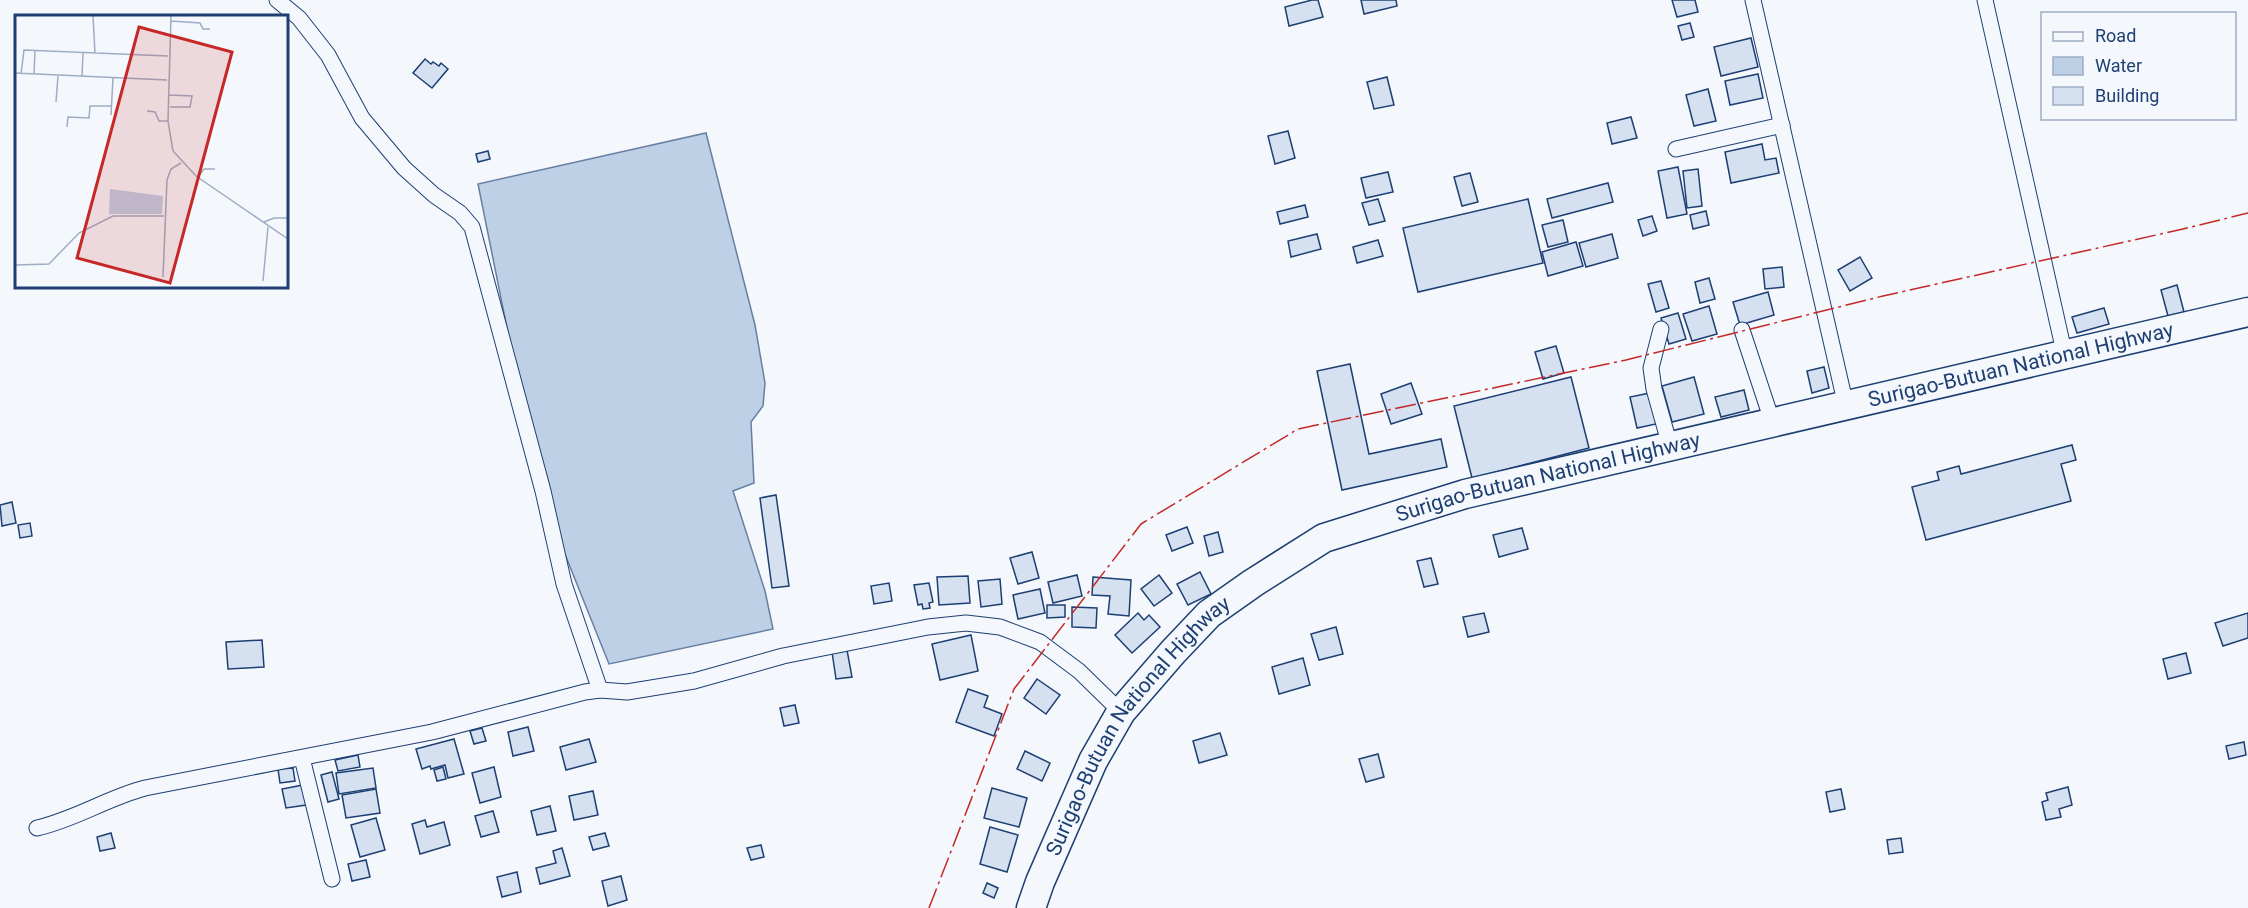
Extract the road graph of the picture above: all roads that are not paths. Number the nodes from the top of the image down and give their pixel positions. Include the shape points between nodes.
1 (277, 0) edge
2 (1753, 0) edge
3 (1985, 0) edge
4 (1782, 125) junction
5 (1676, 149) dead end
6 (2248, 312) edge
7 (1661, 329) dead end
8 (1742, 330) dead end
9 (2065, 356) junction
10 (1846, 406) junction
11 (1773, 424) junction
12 (1670, 446) junction
13 (600, 690) junction
14 (1121, 712) junction
15 (302, 758) junction
16 (37, 828) dead end
17 (332, 879) dead end
18 (1031, 908) edge

1 - 13 street via 299,18 328,56 362,118 404,168 472,227 564,584
2 - 4 street
3 - 9 street
4 - 5 street
4 - 10 street
6 - 9 highway, Surigao-Butuan National Highway
7 - 12 street via 1651,368
8 - 11 street
9 - 10 highway, Surigao-Butuan National Highway
10 - 11 highway, Surigao-Butuan National Highway
11 - 12 highway, Surigao-Butuan National Highway
12 - 14 highway, Surigao-Butuan National Highway via 1465,494 1324,538 1209,614
13 - 14 street via 627,692 694,681 783,656 966,623 1000,627 1040,642 1079,671
13 - 15 street via 432,732
14 - 18 highway, Surigao-Butuan National Highway via 1093,761
15 - 16 street via 145,788 60,823
15 - 17 street

